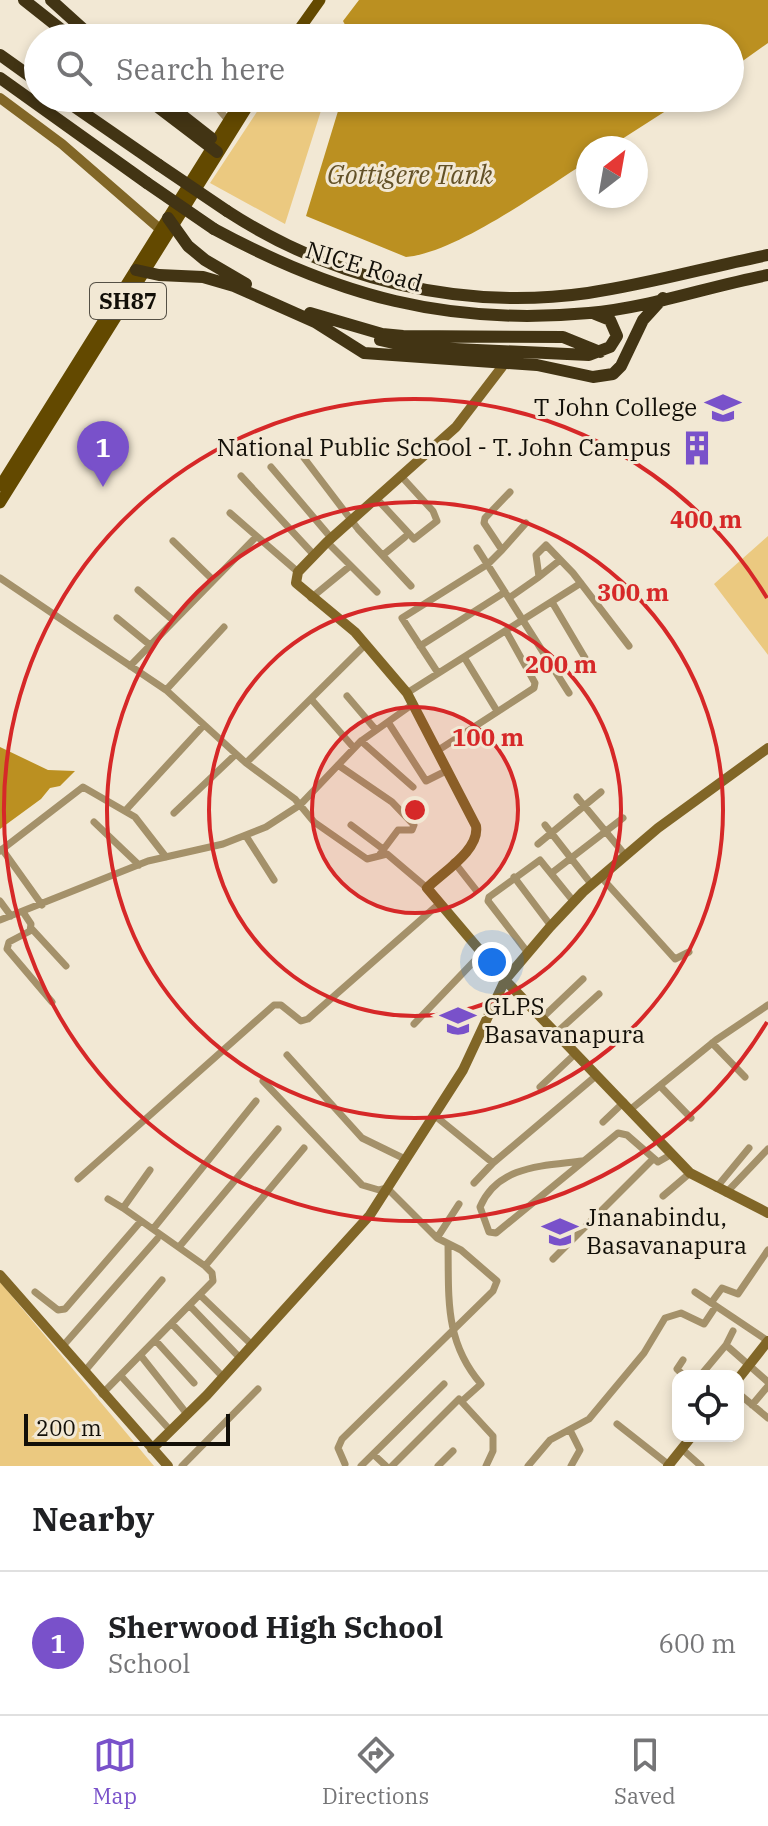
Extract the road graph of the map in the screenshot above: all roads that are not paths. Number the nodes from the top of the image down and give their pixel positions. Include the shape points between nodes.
1 (24, 0) edge
2 (51, 0) edge
3 (311, 0) edge
4 (320, 0) edge
5 (54, 24) edge
6 (78, 24) edge
7 (295, 24) edge
8 (303, 24) edge
9 (0, 55) edge
10 (24, 72) edge
11 (0, 78) edge
12 (24, 95) edge
13 (0, 98) edge
14 (48, 112) edge
15 (82, 112) edge
16 (166, 112) edge
17 (176, 112) edge
18 (221, 112) edge
19 (233, 112) edge
20 (242, 112) edge
21 (228, 120) junction
22 (215, 146) junction
23 (171, 222) junction
24 (161, 230) junction
25 (768, 255) edge
26 (141, 271) junction
27 (768, 275) edge
28 (663, 298) junction
29 (591, 313) junction
30 (316, 319) junction
31 (505, 363) junction
32 (301, 454) dead end
33 (271, 467) dead end
34 (241, 476) dead end
35 (401, 476) junction
36 (0, 486) edge
37 (510, 492) dead end
38 (377, 499) junction
39 (0, 503) edge
40 (230, 513) dead end
41 (354, 519) junction
42 (526, 523) dead end
43 (405, 537) dead end
44 (255, 538) junction
45 (173, 541) dead end
46 (329, 541) junction
47 (477, 548) dead end
48 (502, 550) junction
49 (314, 555) junction
50 (383, 555) junction
51 (560, 560) junction
52 (488, 564) junction
53 (350, 566) junction
54 (298, 572) junction
55 (539, 577) junction
56 (0, 578) edge
57 (213, 580) junction
58 (581, 583) junction
59 (411, 586) dead end
60 (138, 590) dead end
61 (377, 592) dead end
62 (507, 595) junction
63 (311, 598) junction
64 (552, 602) junction
65 (117, 618) dead end
66 (524, 620) junction
67 (174, 621) junction
68 (224, 627) dead end
69 (506, 631) junction
70 (366, 644) junction
71 (150, 645) junction
72 (420, 646) junction
73 (629, 646) dead end
74 (464, 657) junction
75 (130, 666) junction
76 (591, 668) dead end
77 (438, 673) junction
78 (166, 690) junction
79 (407, 693) junction
80 (569, 693) dead end
81 (347, 696) dead end
82 (311, 699) junction
83 (413, 704) junction
84 (497, 711) junction
85 (388, 722) junction
86 (204, 725) junction
87 (376, 730) junction
88 (361, 741) junction
89 (354, 748) junction
90 (768, 748) edge
91 (437, 751) junction
92 (236, 754) junction
93 (246, 763) junction
94 (338, 765) junction
95 (448, 770) junction
96 (413, 787) dead end
97 (601, 792) dead end
98 (577, 797) dead end
99 (300, 805) junction
100 (585, 806) junction
101 (125, 811) junction
102 (174, 813) dead end
103 (623, 818) dead end
104 (94, 822) dead end
105 (351, 825) dead end
106 (545, 825) dead end
107 (606, 831) junction
108 (552, 833) junction
109 (246, 836) junction
110 (538, 844) dead end
111 (1, 850) edge
112 (382, 851) junction
113 (626, 856) junction
114 (166, 857) junction
115 (570, 859) junction
116 (454, 862) junction
117 (139, 865) junction
118 (553, 872) junction
119 (514, 877) junction
120 (274, 880) dead end
121 (596, 881) junction
122 (427, 888) junction
123 (476, 890) dead end
124 (0, 901) edge
125 (574, 902) junction
126 (440, 903) junction
127 (42, 905) junction
128 (23, 912) junction
129 (11, 916) junction
130 (0, 920) edge
131 (551, 926) junction
132 (31, 928) junction
133 (689, 952) dead end
134 (482, 953) junction
135 (528, 953) junction
136 (66, 966) dead end
137 (583, 979) dead end
138 (505, 980) junction
139 (599, 994) dead end
140 (52, 1002) dead end
141 (768, 1005) edge
142 (541, 1019) junction
143 (414, 1024) dead end
144 (555, 1034) junction
145 (712, 1043) junction
146 (575, 1054) junction
147 (287, 1055) dead end
148 (597, 1075) junction
149 (745, 1077) dead end
150 (263, 1081) dead end
151 (660, 1086) junction
152 (540, 1087) dead end
153 (256, 1101) dead end
154 (628, 1106) junction
155 (434, 1115) junction
156 (691, 1118) dead end
157 (603, 1122) dead end
158 (278, 1129) dead end
159 (304, 1148) dead end
160 (749, 1148) dead end
161 (768, 1149) edge
162 (672, 1154) junction
163 (405, 1159) junction
164 (653, 1159) junction
165 (582, 1161) junction
166 (493, 1163) junction
167 (150, 1170) dead end
168 (690, 1173) junction
169 (78, 1179) dead end
170 (474, 1183) dead end
171 (387, 1188) junction
172 (721, 1191) junction
173 (663, 1196) dead end
174 (108, 1199) dead end
175 (459, 1204) dead end
176 (123, 1208) junction
177 (768, 1213) edge
178 (141, 1221) junction
179 (153, 1229) junction
180 (437, 1238) junction
181 (157, 1239) dead end
182 (448, 1244) junction
183 (179, 1247) junction
184 (768, 1250) edge
185 (553, 1259) dead end
186 (760, 1262) junction
187 (205, 1266) junction
188 (768, 1269) edge
189 (0, 1275) edge
190 (162, 1280) dead end
191 (35, 1292) dead end
192 (695, 1292) dead end
193 (201, 1296) junction
194 (714, 1305) junction
195 (190, 1306) junction
196 (172, 1324) junction
197 (235, 1329) junction
198 (453, 1330) junction
199 (733, 1331) dead end
200 (156, 1341) junction
201 (224, 1341) junction
202 (768, 1341) edge
203 (252, 1345) junction
204 (726, 1345) junction
205 (62, 1347) junction
206 (141, 1356) junction
207 (240, 1358) junction
208 (683, 1360) dead end
209 (749, 1365) junction
210 (678, 1370) edge
211 (705, 1370) edge
212 (744, 1371) edge
213 (84, 1372) junction
214 (121, 1376) junction
215 (223, 1377) junction
216 (194, 1383) dead end
217 (444, 1384) dead end
218 (768, 1384) edge
219 (258, 1389) dead end
220 (102, 1394) junction
221 (744, 1398) edge
222 (462, 1401) junction
223 (752, 1405) junction
224 (187, 1414) junction
225 (768, 1418) edge
226 (617, 1424) dead end
227 (170, 1430) junction
228 (570, 1430) junction
229 (687, 1442) edge
230 (152, 1449) junction
231 (682, 1449) junction
232 (453, 1451) dead end
233 (373, 1454) junction
234 (344, 1465) edge
235 (168, 1466) edge
236 (182, 1466) edge
237 (360, 1466) edge
238 (389, 1466) edge
239 (438, 1466) edge
240 (486, 1466) edge
241 (528, 1466) edge
242 (571, 1466) edge
243 (668, 1466) edge
244 (701, 1466) edge

1 - 5 highway
2 - 6 highway
3 - 7 main road
4 - 8 main road
9 - 10 highway
11 - 12 highway, NICE Road, bridge
13 - 24 street
14 - 29 highway, NICE Road, bridge via 214,229 325,282 414,307 496,317
15 - 25 highway, NICE Road, bridge via 227,211 290,247 355,273 436,292 503,299 588,293
16 - 22 highway
17 - 22 highway
18 - 21 street
19 - 21 main road, SH87
20 - 22 main road, SH87
21 - 22 main road, SH87
22 - 23 main road, SH87
23 - 24 main road, SH87
23 - 26 main road, SH87
23 - 30 highway via 205,260
24 - 26 main road, SH87
26 - 30 highway via 216,280
26 - 36 main road, SH87
26 - 39 main road, SH87
27 - 28 highway, NICE Road
28 - 29 highway, NICE Road
28 - 31 highway via 643,320 613,374 593,377
29 - 30 highway via 610,320 618,331 616,342 600,352 563,337 411,336
30 - 31 highway via 364,353
31 - 35 street via 456,427
32 - 41 street
33 - 46 street
34 - 49 street
35 - 38 street
35 - 38 street via 437,521 414,539
37 - 48 street via 484,523
38 - 41 street
40 - 44 street
41 - 46 street
41 - 50 street
42 - 48 street
43 - 50 street
44 - 54 street
44 - 57 street
45 - 57 street
46 - 49 street
46 - 53 street
47 - 52 street
48 - 52 street
49 - 54 street
50 - 59 street
51 - 55 street
51 - 55 street via 542,546 536,555
51 - 58 street
52 - 62 street
52 - 72 street via 405,615 402,621
53 - 61 street
53 - 63 street
54 - 63 street via 296,583
55 - 62 street
56 - 75 street
57 - 67 street
58 - 64 street
58 - 73 street
60 - 67 street
62 - 66 street
62 - 72 street
63 - 70 street
64 - 66 street
64 - 76 street
65 - 71 street
66 - 69 street
66 - 80 street
67 - 71 street
68 - 78 street
69 - 74 street
69 - 84 street via 535,685
70 - 79 street
70 - 82 street
71 - 75 street
72 - 77 street
74 - 77 street
74 - 84 street
75 - 78 street
77 - 79 street
78 - 86 street
79 - 83 street
81 - 87 street
82 - 89 street
82 - 93 street
83 - 85 street
83 - 91 street
84 - 91 street
85 - 87 street
85 - 95 street via 426,781
86 - 92 street
86 - 101 street
87 - 88 street
88 - 89 street
88 - 96 street
89 - 94 street
90 - 113 street
91 - 95 street
92 - 93 street
92 - 102 street
93 - 99 street
94 - 99 street
94 - 112 street via 392,802 414,825 412,830 398,830
95 - 116 street via 478,836
97 - 100 street
98 - 100 street
99 - 109 street
99 - 112 street via 314,822 367,859
100 - 107 street
100 - 108 street
101 - 111 street via 83,787
101 - 114 street via 150,833
103 - 107 street
104 - 117 street
105 - 112 street
106 - 108 street
107 - 113 street
107 - 115 street
108 - 110 street
108 - 115 street
109 - 114 street
109 - 120 street
111 - 127 street
112 - 122 street
113 - 121 street
114 - 117 street
115 - 118 street
115 - 121 street
116 - 122 street
116 - 123 street
117 - 127 street
118 - 119 street via 540,860
118 - 125 street
119 - 131 street
119 - 135 street via 488,901
121 - 125 street
121 - 133 street via 675,959
122 - 126 street
124 - 129 street
125 - 131 street
126 - 134 street
126 - 169 street via 308,1019 301,1021 274,1005
127 - 128 street
128 - 129 street
128 - 132 street
129 - 130 street
131 - 135 street
132 - 136 street
132 - 140 street via 7,949
134 - 138 street
134 - 143 street
135 - 138 street
137 - 142 street
138 - 142 street
138 - 155 street via 463,1070
139 - 144 street
141 - 145 street
142 - 144 street
144 - 146 street
145 - 149 street
145 - 151 street
146 - 148 street
146 - 152 street
147 - 163 street via 362,1138
148 - 154 street
148 - 166 street
150 - 171 street via 362,1185
151 - 154 street
151 - 156 street
153 - 179 street
154 - 157 street
154 - 162 street
155 - 163 street
155 - 166 street
158 - 183 street
159 - 187 street
160 - 172 street
161 - 172 street
162 - 164 street via 660,1163
162 - 168 street
163 - 171 street
164 - 165 street via 618,1133
164 - 185 street
165 - 165 street via 523,1168 507,1176 480,1207 489,1232 496,1233
166 - 170 street
167 - 176 street
168 - 172 street
168 - 173 street
171 - 180 street
171 - 203 street via 370,1215
172 - 177 street
174 - 176 street
175 - 180 street
176 - 178 street
178 - 179 street
178 - 191 street via 65,1309 58,1310
179 - 183 street
180 - 182 street
181 - 205 street
182 - 198 street
182 - 198 street via 491,1273 497,1284
183 - 187 street
184 - 186 street
186 - 188 street
186 - 194 street via 738,1294 722,1288
187 - 193 street via 213,1281
189 - 205 street
190 - 213 street
192 - 194 street
193 - 195 street
193 - 197 street
194 - 202 street
194 - 228 street via 704,1324 681,1313 665,1318 644,1353 589,1419
195 - 196 street
195 - 201 street
196 - 200 street
196 - 215 street
197 - 201 street
197 - 203 street
198 - 222 street via 457,1351 481,1384
198 - 234 street via 342,1439 338,1448
199 - 204 street
200 - 206 street
200 - 216 street
201 - 207 street
202 - 209 street
203 - 207 street
204 - 209 street
204 - 211 street
205 - 213 street
206 - 214 street
206 - 224 street
207 - 215 street
208 - 210 street
209 - 212 street
209 - 218 street
213 - 220 street
214 - 220 street
214 - 227 street
215 - 224 street
217 - 233 street
218 - 223 street
219 - 236 street
220 - 230 street
221 - 223 street
222 - 238 street via 457,1399
222 - 240 street via 493,1436
223 - 225 street
224 - 227 street
226 - 243 street
227 - 230 street
228 - 241 street via 550,1440
228 - 242 street via 580,1450
229 - 231 street
230 - 235 street
231 - 243 street
231 - 244 street
232 - 239 street
233 - 237 street
233 - 238 street
234 - 237 street

